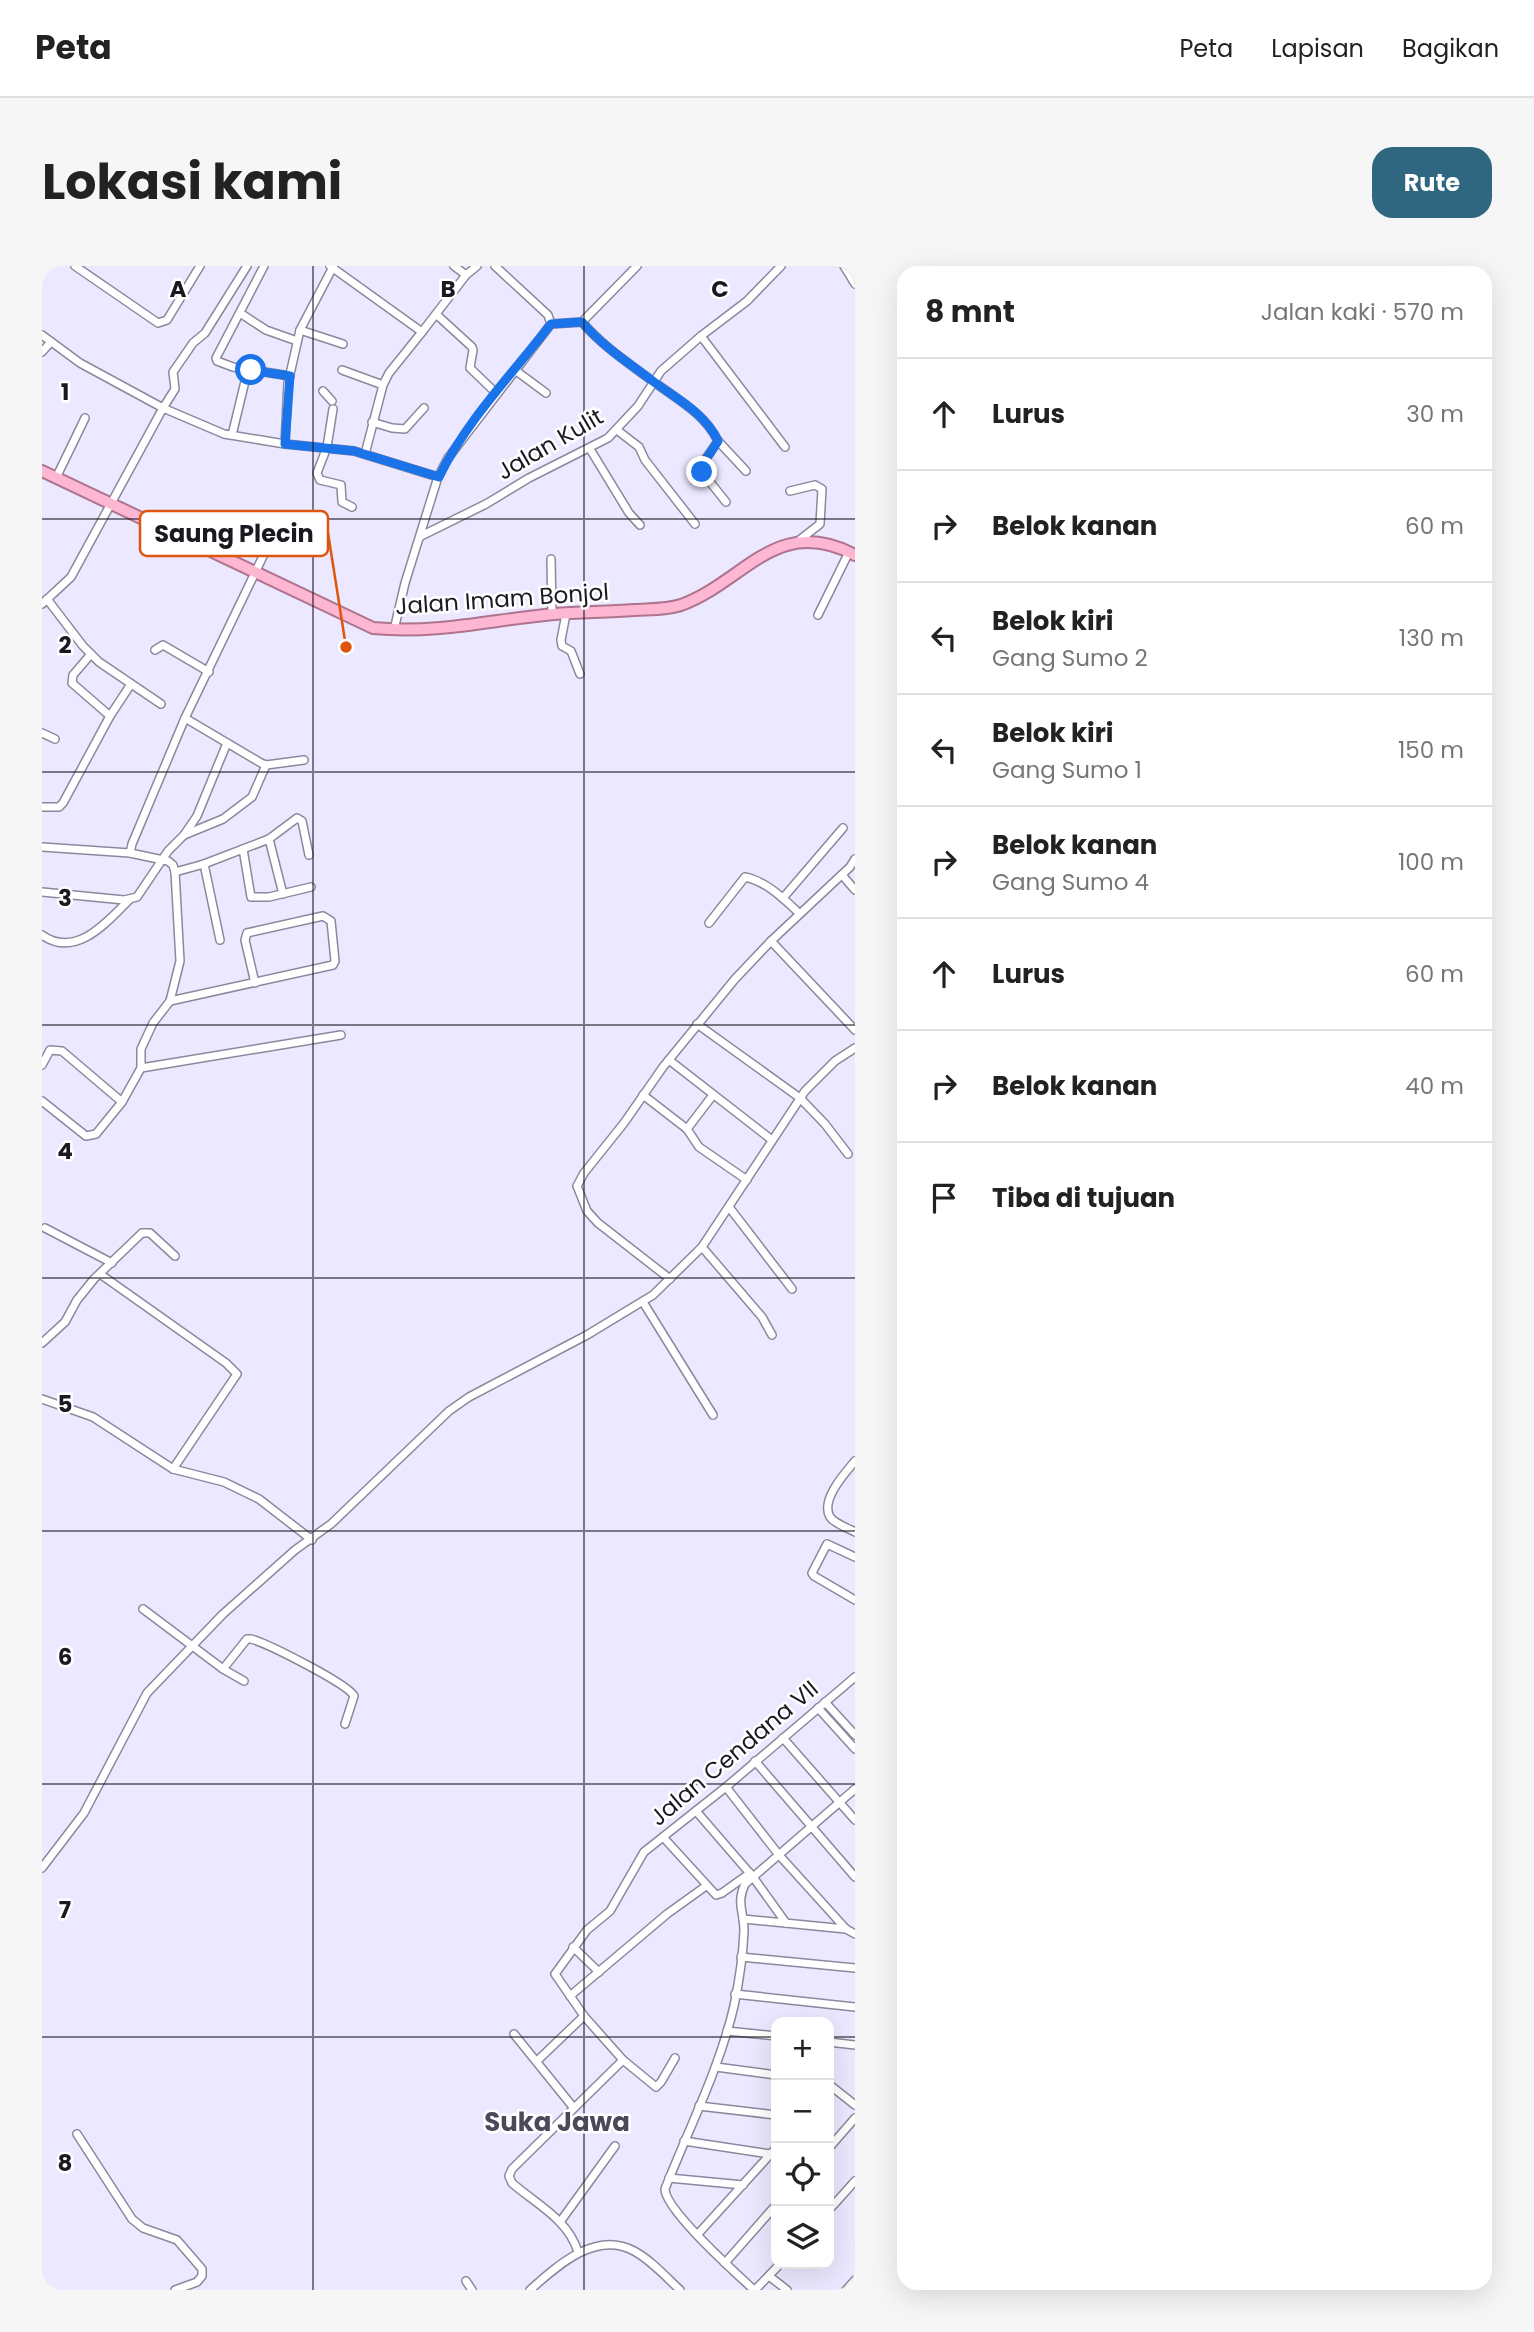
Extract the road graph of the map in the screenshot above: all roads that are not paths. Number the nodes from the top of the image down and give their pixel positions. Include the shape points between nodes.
1 (75, 266) edge
2 (247, 266) edge
3 (264, 266) edge
4 (454, 266) edge
5 (477, 266) edge
6 (495, 266) edge
7 (637, 266) edge
8 (780, 266) edge
9 (844, 266) edge
10 (198, 267) edge
11 (332, 267) edge
12 (466, 275) junction
13 (855, 284) edge
14 (240, 313) junction
15 (437, 315) junction
16 (582, 322) junction
17 (551, 324) junction
18 (300, 330) junction
19 (422, 332) junction
20 (42, 335) edge
21 (701, 336) junction
22 (297, 341) junction
23 (51, 342) junction
24 (343, 344) dead end
25 (42, 352) edge
26 (248, 369) junction
27 (342, 370) dead end
28 (515, 370) junction
29 (290, 376) junction
30 (653, 382) junction
31 (383, 385) junction
32 (323, 391) dead end
33 (496, 393) junction
34 (546, 393) dead end
35 (163, 408) junction
36 (424, 408) dead end
37 (85, 418) dead end
38 (372, 422) junction
39 (617, 430) junction
40 (232, 435) junction
41 (718, 441) junction
42 (285, 444) junction
43 (327, 447) junction
44 (785, 447) dead end
45 (590, 449) junction
46 (365, 454) junction
47 (42, 471) edge
48 (746, 471) dead end
49 (439, 477) junction
50 (56, 478) junction
51 (790, 491) dead end
52 (726, 502) dead end
53 (111, 504) junction
54 (352, 508) dead end
55 (279, 523) dead end
56 (695, 523) dead end
57 (640, 525) dead end
58 (421, 536) junction
59 (796, 543) junction
60 (852, 554) edge
61 (551, 559) dead end
62 (257, 572) junction
63 (45, 601) edge
64 (552, 614) junction
65 (566, 614) junction
66 (818, 615) dead end
67 (394, 630) junction
68 (155, 650) dead end
69 (91, 654) junction
70 (209, 672) junction
71 (580, 674) dead end
72 (131, 684) junction
73 (161, 704) dead end
74 (110, 716) junction
75 (185, 718) junction
76 (42, 733) edge
77 (55, 739) dead end
78 (227, 743) junction
79 (304, 760) dead end
80 (266, 765) junction
81 (42, 807) edge
82 (843, 828) dead end
83 (184, 835) junction
84 (269, 839) junction
85 (42, 847) edge
86 (243, 849) junction
87 (130, 853) junction
88 (309, 855) dead end
89 (162, 859) junction
90 (855, 859) edge
91 (204, 864) junction
92 (175, 872) junction
93 (842, 875) junction
94 (311, 887) dead end
95 (855, 890) edge
96 (42, 892) edge
97 (283, 894) junction
98 (783, 898) junction
99 (130, 899) junction
100 (799, 913) junction
101 (709, 923) dead end
102 (42, 935) edge
103 (220, 940) dead end
104 (771, 941) junction
105 (254, 983) junction
106 (170, 1001) junction
107 (697, 1024) junction
108 (855, 1030) edge
109 (341, 1035) dead end
110 (855, 1048) edge
111 (669, 1060) junction
112 (42, 1065) edge
113 (141, 1068) junction
114 (643, 1095) junction
115 (713, 1095) junction
116 (800, 1098) junction
117 (42, 1101) edge
118 (122, 1102) junction
119 (687, 1129) junction
120 (772, 1140) junction
121 (848, 1154) dead end
122 (747, 1180) junction
123 (729, 1207) junction
124 (45, 1228) dead end
125 (702, 1247) junction
126 (175, 1256) dead end
127 (112, 1263) junction
128 (100, 1274) junction
129 (670, 1279) junction
130 (792, 1289) dead end
131 (643, 1302) junction
132 (772, 1335) dead end
133 (42, 1343) edge
134 (42, 1399) edge
135 (713, 1415) dead end
136 (855, 1461) edge
137 (173, 1469) junction
138 (855, 1532) edge
139 (312, 1540) junction
140 (855, 1557) edge
141 (855, 1600) edge
142 (143, 1609) dead end
143 (194, 1645) junction
144 (223, 1669) junction
145 (855, 1677) edge
146 (244, 1681) dead end
147 (825, 1702) junction
148 (818, 1708) junction
149 (345, 1724) dead end
150 (855, 1735) edge
151 (783, 1738) junction
152 (855, 1749) edge
153 (755, 1761) junction
154 (726, 1787) junction
155 (855, 1789) edge
156 (839, 1803) junction
157 (696, 1811) junction
158 (855, 1820) edge
159 (812, 1828) junction
160 (663, 1836) junction
161 (779, 1855) junction
162 (42, 1868) edge
163 (751, 1875) junction
164 (855, 1877) edge
165 (706, 1886) junction
166 (744, 1919) junction
167 (786, 1923) junction
168 (846, 1929) junction
169 (855, 1934) edge
170 (573, 1947) junction
171 (741, 1956) junction
172 (855, 1968) edge
173 (599, 1972) junction
174 (735, 1994) junction
175 (570, 1996) junction
176 (855, 2007) edge
177 (584, 2016) junction
178 (727, 2031) junction
179 (514, 2035) dead end
180 (771, 2035) edge
181 (834, 2043) edge
182 (855, 2045) edge
183 (675, 2057) dead end
184 (623, 2060) junction
185 (537, 2061) junction
186 (716, 2067) junction
187 (771, 2074) edge
188 (834, 2089) edge
189 (855, 2105) edge
190 (699, 2106) junction
191 (573, 2107) junction
192 (771, 2114) edge
193 (855, 2118) edge
194 (77, 2134) dead end
195 (684, 2141) junction
196 (833, 2143) edge
197 (615, 2146) dead end
198 (771, 2151) edge
199 (771, 2153) edge
200 (669, 2178) junction
201 (855, 2181) edge
202 (743, 2185) junction
203 (775, 2206) edge
204 (831, 2206) edge
205 (560, 2222) junction
206 (698, 2234) junction
207 (578, 2252) junction
208 (725, 2263) junction
209 (775, 2269) edge
210 (769, 2276) junction
211 (855, 2280) edge
212 (466, 2281) dead end
213 (175, 2290) edge
214 (472, 2290) edge
215 (530, 2290) edge
216 (680, 2290) edge
217 (755, 2290) edge
218 (787, 2290) edge
219 (846, 2290) edge

1 - 10 street via 158,324 167,320
2 - 35 street via 205,333 173,372 175,389
3 - 14 street
4 - 12 street
5 - 12 street
6 - 17 street
7 - 16 street
8 - 21 street, Jalan Kulit via 747,300
9 - 13 street
11 - 18 street
11 - 19 street
12 - 15 street
14 - 22 street via 260,327
14 - 26 street via 216,361
15 - 19 street
15 - 33 street via 472,347 470,369
16 - 17 street
16 - 30 street
17 - 28 street
18 - 22 street
18 - 24 street
19 - 31 street
20 - 23 street
21 - 30 street, Jalan Kulit
21 - 44 street
22 - 29 street
23 - 25 street
23 - 35 street
26 - 29 street
26 - 40 street
27 - 31 street
28 - 33 street
28 - 34 street
29 - 42 street
30 - 39 street, Jalan Kulit
30 - 41 street via 700,416
31 - 38 street
32 - 43 street via 332,405
33 - 49 street
35 - 40 street
35 - 53 street
36 - 38 street via 405,429
37 - 50 street
38 - 46 street
39 - 45 street, Jalan Kulit
39 - 56 street via 639,447
40 - 42 street
41 - 48 street
41 - 52 street via 701,467
42 - 43 street
43 - 46 street
43 - 54 street via 317,477 341,485 342,502
45 - 57 street
45 - 58 street, Jalan Kulit
46 - 49 street
47 - 50 highway, Jalan Imam Bonjol
49 - 58 street
50 - 53 highway, Jalan Imam Bonjol
51 - 59 street via 812,486 822,489 820,524
53 - 62 highway, Jalan Imam Bonjol
53 - 63 street via 71,577
55 - 62 street
58 - 67 street
59 - 60 highway, Jalan Imam Bonjol via 816,542
59 - 65 highway, Jalan Imam Bonjol via 764,552 712,590 680,605
60 - 66 street
61 - 64 street
62 - 67 highway, Jalan Imam Bonjol via 358,622
62 - 70 street
63 - 69 street
64 - 65 highway, Jalan Imam Bonjol
64 - 67 highway, Jalan Imam Bonjol
65 - 71 street via 562,646 571,651
68 - 70 street via 163,645
69 - 72 street
69 - 74 street via 73,675 72,683
70 - 75 street
72 - 73 street
72 - 74 street
74 - 81 street via 64,803
75 - 78 street
75 - 87 street
76 - 77 street
78 - 80 street
78 - 83 street via 197,816
79 - 80 street
80 - 83 street via 252,797 223,819
82 - 98 street
83 - 89 street
84 - 86 street
84 - 88 street via 300,818
84 - 97 street
85 - 87 street
86 - 91 street
86 - 97 street via 251,897
87 - 89 street
89 - 92 street via 173,865
89 - 99 street
90 - 93 street
91 - 92 street
91 - 103 street
92 - 106 street via 180,961
93 - 95 street
93 - 100 street
94 - 97 street
96 - 99 street
98 - 100 street
98 - 101 street via 745,877
99 - 102 street via 89,937 73,942
100 - 104 street
104 - 107 street
104 - 108 street
105 - 105 street via 244,940 247,933 324,916 331,921 332,965
105 - 106 street
106 - 113 street via 141,1049
107 - 111 street
107 - 116 street
109 - 113 street
110 - 116 street
111 - 114 street
111 - 115 street
112 - 118 street via 50,1050 62,1051
113 - 118 street
114 - 119 street
114 - 129 street via 577,1186 587,1211 598,1223
115 - 119 street
115 - 120 street
116 - 120 street
116 - 121 street
117 - 118 street via 86,1136 96,1134
119 - 122 street via 699,1147
120 - 122 street
122 - 123 street
123 - 125 street
123 - 130 street
124 - 127 street
125 - 129 street
125 - 132 street
126 - 127 street via 146,1231
127 - 128 street
128 - 133 street via 65,1322
128 - 137 street via 237,1374
129 - 131 street
131 - 135 street
131 - 139 street via 468,1397
134 - 137 street via 93,1417
136 - 138 street via 828,1509 833,1520
137 - 139 street via 224,1482 259,1499
139 - 143 street via 233,1605
140 - 141 street via 829,1544 812,1571
142 - 143 street
143 - 144 street
143 - 162 street via 147,1693 84,1813
144 - 146 street
144 - 149 street via 247,1639 256,1640 352,1691
145 - 147 street, Jalan Cendana VII
147 - 148 street, Jalan Cendana VII
147 - 150 street
148 - 151 street, Jalan Cendana VII
148 - 152 street
151 - 153 street, Jalan Cendana VII
151 - 156 street
153 - 154 street, Jalan Cendana VII
153 - 159 street
154 - 157 street, Jalan Cendana VII
154 - 161 street
155 - 156 street
156 - 158 street
156 - 159 street
157 - 160 street, Jalan Cendana VII
157 - 163 street
159 - 161 street
159 - 164 street
160 - 165 street
160 - 170 street, Jalan Cendana VII via 644,1852 610,1911
161 - 163 street
161 - 168 street
163 - 165 street via 722,1894 716,1895
163 - 166 street via 740,1894
163 - 167 street
165 - 173 street
166 - 167 street
166 - 171 street
167 - 168 street
168 - 169 street
170 - 173 street
170 - 175 street, Jalan Cendana VII via 555,1974
171 - 172 street
171 - 174 street
173 - 175 street
174 - 176 street
174 - 178 street
175 - 177 street
177 - 184 street
177 - 185 street
178 - 180 street
178 - 186 street
179 - 185 street
181 - 182 street
183 - 184 street via 656,2087
184 - 191 street
185 - 191 street
186 - 187 street
186 - 190 street
188 - 189 street
190 - 192 street
190 - 195 street
191 - 205 street via 509,2176
193 - 196 street
194 - 213 street via 132,2219 143,2228 177,2240 202,2269 197,2282
195 - 198 street
195 - 200 street
197 - 205 street
199 - 202 street
200 - 202 street
200 - 206 street via 665,2196
201 - 204 street
202 - 206 street
203 - 208 street
205 - 207 street
206 - 208 street
207 - 215 street
207 - 216 street via 617,2245 633,2250
208 - 217 street
209 - 210 street
210 - 217 street
210 - 218 street
211 - 219 street
212 - 214 street

